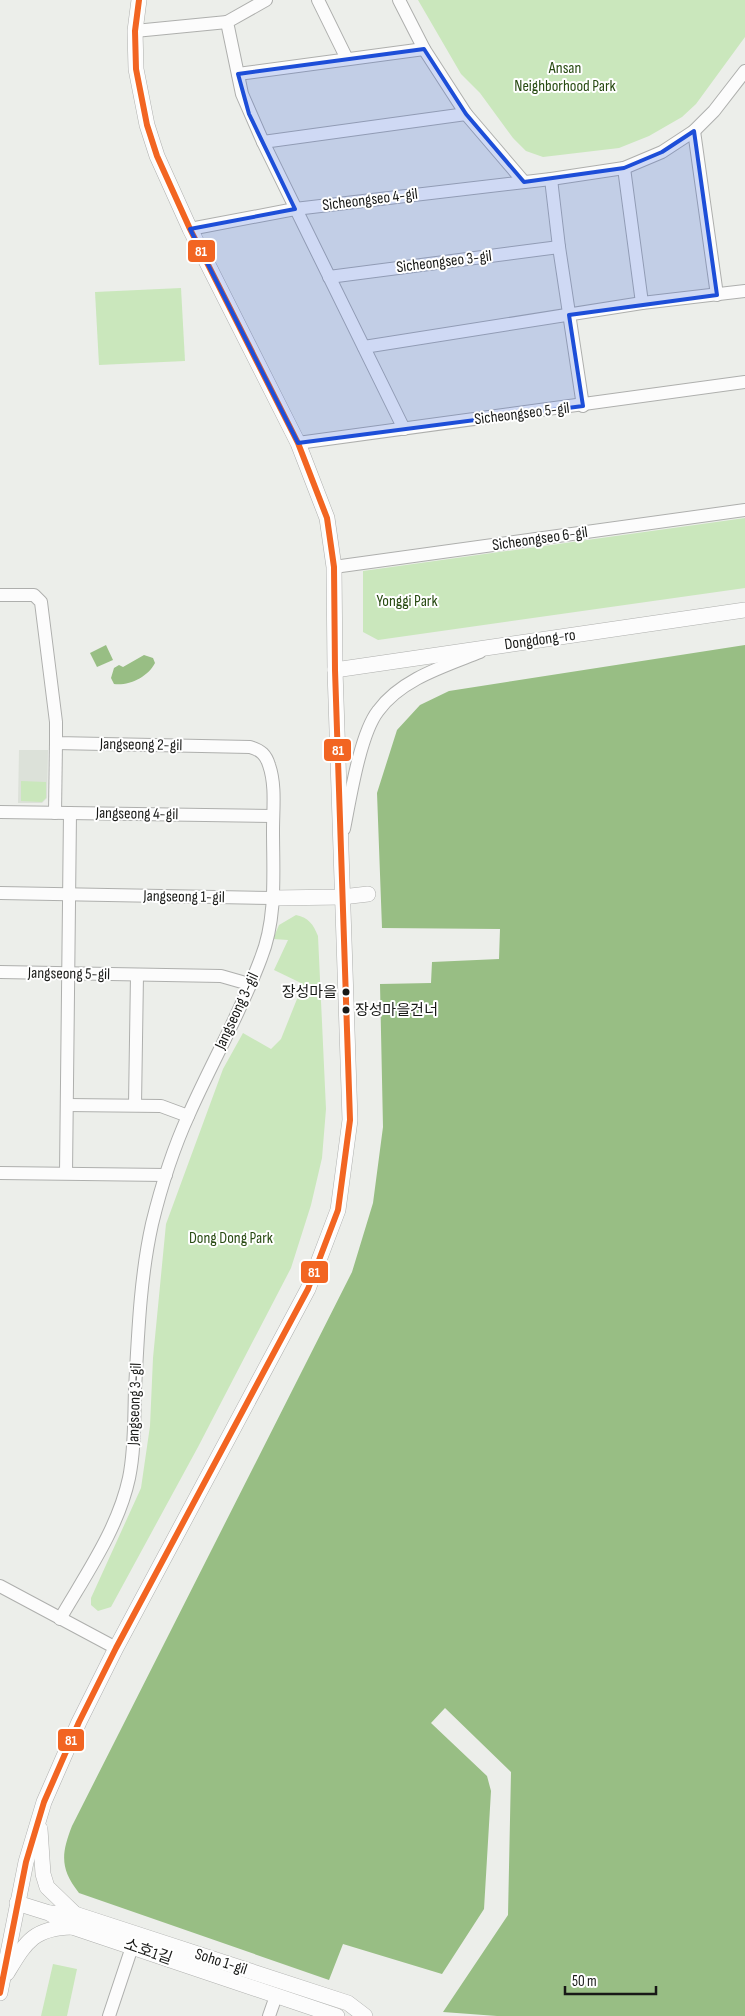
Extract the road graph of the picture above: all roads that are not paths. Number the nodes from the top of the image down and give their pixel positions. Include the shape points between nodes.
1 (139, 0) edge
2 (266, 0) edge
3 (318, 0) edge
4 (398, 0) edge
5 (227, 22) junction
6 (135, 31) junction
7 (424, 49) junction
8 (347, 59) junction
9 (745, 71) edge
10 (238, 74) junction
11 (466, 114) junction
12 (694, 131) junction
13 (263, 142) junction
14 (624, 168) junction
15 (551, 179) junction
16 (524, 182) junction
17 (295, 208) junction
18 (190, 229) junction
19 (558, 247) junction
20 (329, 277) junction
21 (745, 291) edge
22 (717, 294) junction
23 (642, 303) junction
24 (569, 315) junction
25 (364, 347) junction
26 (745, 382) edge
27 (583, 406) junction
28 (404, 429) junction
29 (298, 443) junction
30 (745, 510) edge
31 (334, 567) junction
32 (0, 595) edge
33 (745, 610) edge
34 (491, 648) junction
35 (335, 670) junction
36 (56, 743) junction
37 (0, 812) edge
38 (55, 813) junction
39 (70, 813) junction
40 (273, 816) junction
41 (341, 844) junction
42 (0, 893) edge
43 (69, 894) junction
44 (368, 894) dead end
45 (273, 898) junction
46 (342, 898) junction
47 (0, 972) edge
48 (68, 974) junction
49 (137, 975) junction
50 (249, 984) junction
51 (67, 1105) junction
52 (135, 1105) junction
53 (188, 1116) junction
54 (0, 1173) edge
55 (66, 1173) junction
56 (166, 1175) junction
57 (0, 1586) edge
58 (60, 1619) junction
59 (116, 1648) junction
60 (40, 1815) junction
61 (17, 1903) junction
62 (74, 1921) junction
63 (132, 1947) junction
64 (1, 1987) edge
65 (276, 1996) junction
66 (109, 2016) edge
67 (269, 2016) edge
68 (337, 2016) edge
69 (362, 2016) edge

1 - 6 street
2 - 5 street
3 - 8 street
4 - 7 street
5 - 6 street
5 - 10 street
6 - 18 street via 136,69 147,125 157,156
7 - 8 street
7 - 11 street
8 - 10 street
9 - 12 street, Sicheongseo 4-gil
10 - 13 street via 249,114
11 - 13 street
11 - 16 street
12 - 14 street, Sicheongseo 4-gil via 662,152
12 - 22 street
13 - 17 street
14 - 15 street, Sicheongseo 4-gil
14 - 23 street
15 - 16 street, Sicheongseo 4-gil
15 - 19 street
16 - 17 street, Sicheongseo 4-gil
17 - 18 street, Sicheongseo 4-gil
17 - 20 street
18 - 29 street
19 - 20 street, Sicheongseo 3-gil
19 - 24 street
20 - 25 street
21 - 22 street
22 - 23 street
23 - 24 street
24 - 25 street
24 - 27 street
25 - 28 street
26 - 27 street, Sicheongseo 5-gil
27 - 28 street, Sicheongseo 5-gil
28 - 29 street, Sicheongseo 5-gil
29 - 31 street via 327,518
30 - 31 street, Sicheongseo 6-gil
31 - 35 street
32 - 36 street via 34,595 41,602
33 - 34 street, Dongdong-ro
34 - 35 street, Dongdong-ro
34 - 41 street via 435,670 405,686 377,711 363,745
35 - 41 street
36 - 38 street
36 - 40 street, Jangseong 2-gil via 255,749 264,754 269,765
37 - 38 street, Jangseong 4-gil
38 - 39 street, Jangseong 4-gil
39 - 40 street, Jangseong 4-gil
39 - 43 street
40 - 45 street, Jangseong 2-gil
41 - 46 street
42 - 43 street, Jangseong 1-gil
43 - 45 street, Jangseong 1-gil
43 - 48 street
44 - 46 street, Jangseong 1-gil
45 - 46 street, Jangseong 1-gil
45 - 50 street, Jangseong 3-gil via 270,929
46 - 59 street via 350,1120 338,1210 308,1289
47 - 48 street, Jangseong 5-gil
48 - 49 street, Jangseong 5-gil
48 - 51 street
49 - 50 street, Jangseong 5-gil via 221,976
49 - 52 street
50 - 53 street, Jangseong 3-gil
51 - 52 street
51 - 55 street
52 - 53 street via 161,1106
53 - 56 street, Jangseong 3-gil
54 - 55 street
55 - 56 street
56 - 58 street, Jangseong 3-gil via 144,1273 129,1478 108,1535
57 - 58 street
58 - 59 street
59 - 60 street via 79,1722
60 - 61 street
60 - 62 street via 41,1858 47,1887
61 - 62 street
61 - 64 street
62 - 63 street, 소호1길
62 - 64 street via 35,1935 22,1949
62 - 69 street, Soho 1-gil via 348,2003
63 - 65 street, 소호1길
63 - 66 street
65 - 67 street
65 - 68 street, 소호1길

